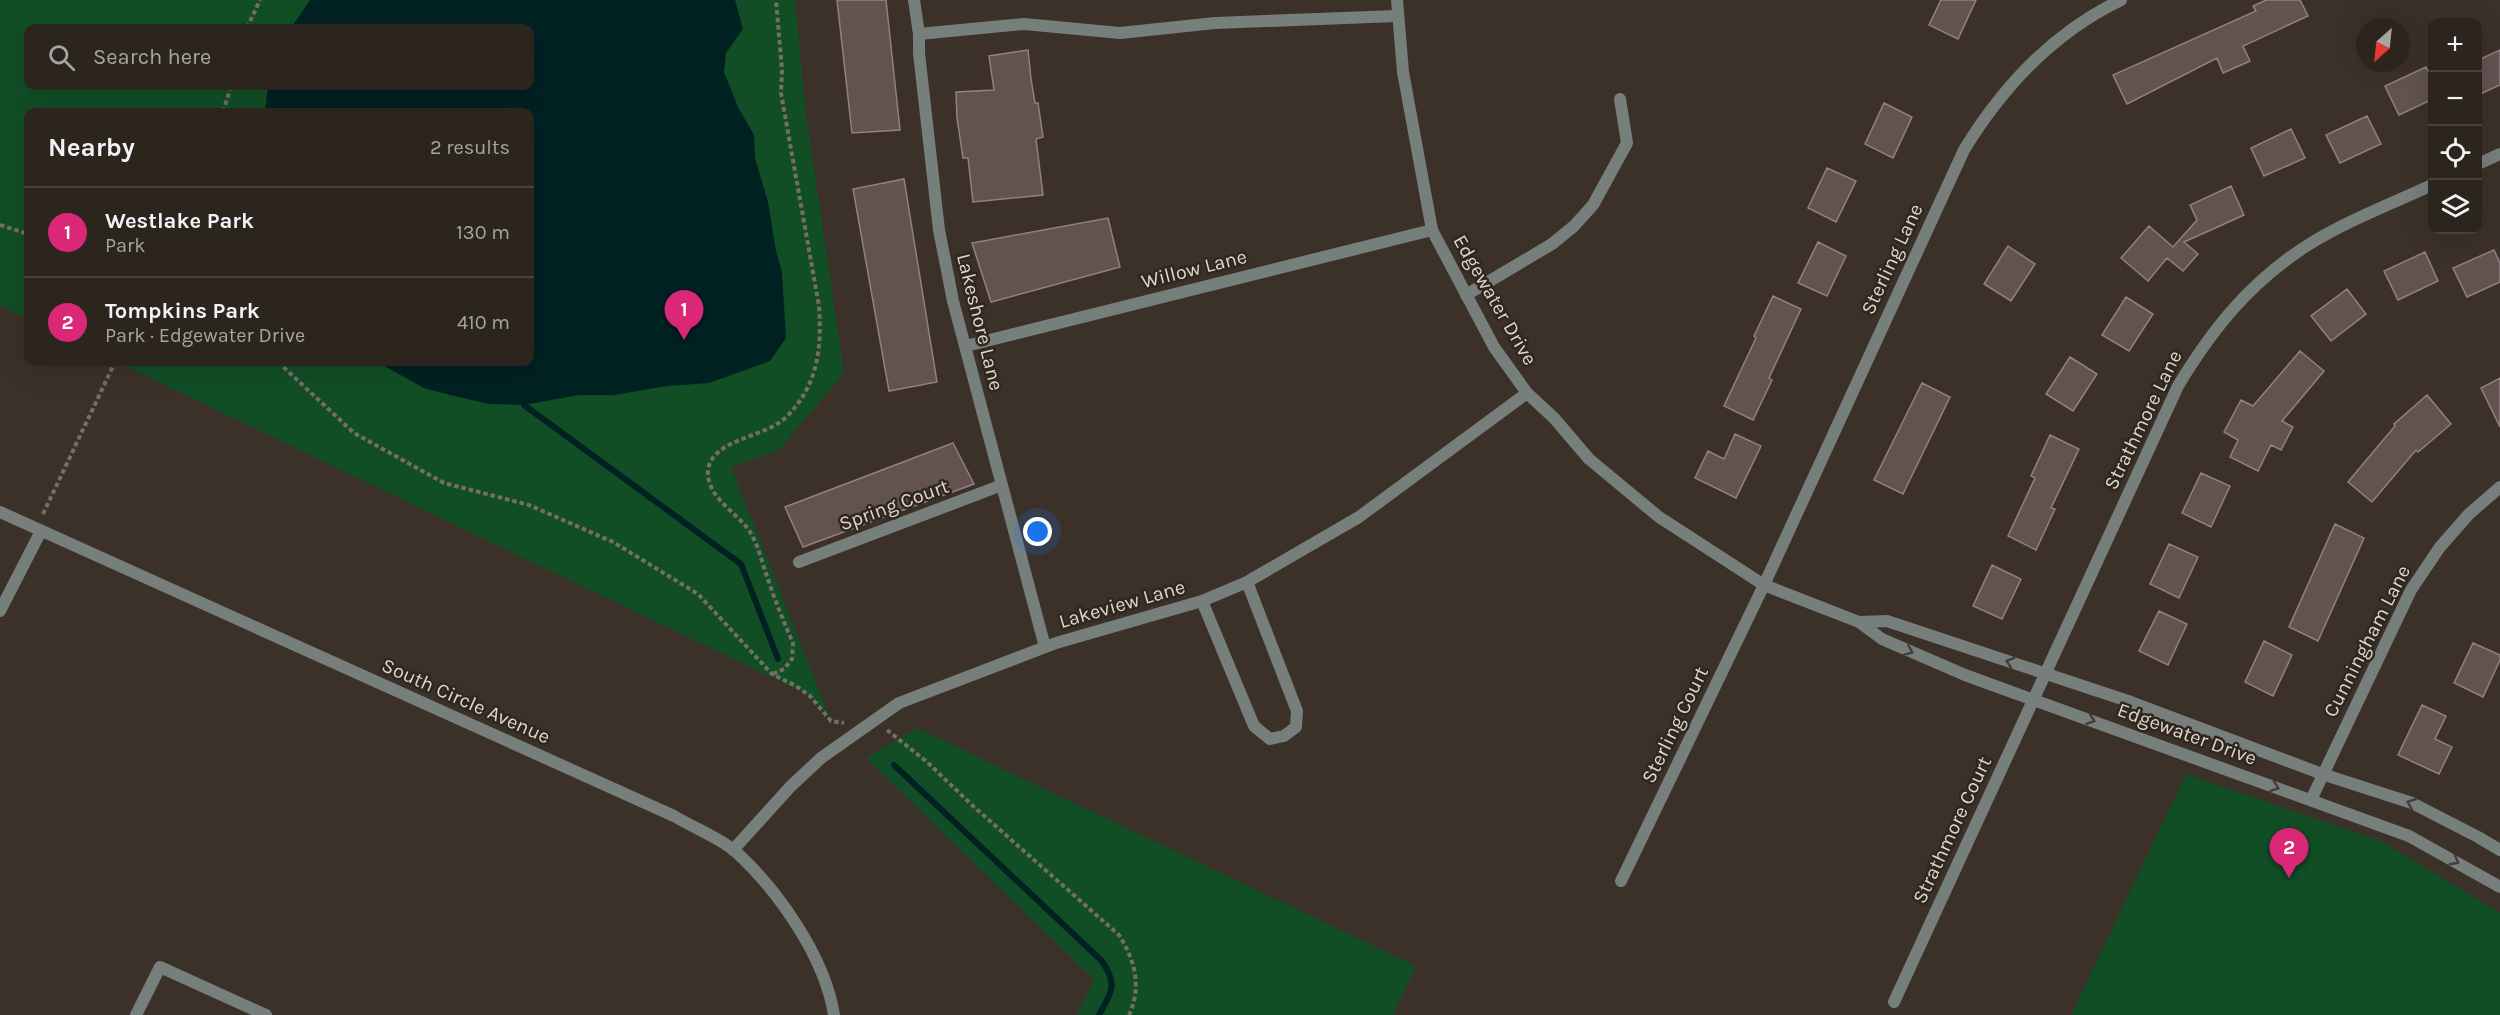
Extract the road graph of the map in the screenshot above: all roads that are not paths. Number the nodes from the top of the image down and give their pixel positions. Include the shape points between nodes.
1 (914, 0) edge
2 (1397, 0) edge
3 (2121, 0) edge
4 (2099, 5) edge
5 (1396, 16) junction
6 (919, 34) junction
7 (1620, 99) dead end
8 (2500, 154) edge
9 (2482, 162) edge
10 (2428, 187) edge
11 (1432, 230) junction
12 (1466, 295) junction
13 (966, 346) junction
14 (1527, 393) junction
15 (1002, 485) junction
16 (2500, 487) edge
17 (0, 512) edge
18 (39, 530) junction
19 (799, 562) dead end
20 (1247, 582) junction
21 (1764, 585) junction
22 (1202, 601) junction
23 (0, 611) edge
24 (1859, 622) junction
25 (1045, 647) junction
26 (2045, 673) junction
27 (2033, 699) junction
28 (2322, 774) junction
29 (2311, 800) junction
30 (733, 850) junction
31 (2500, 850) edge
32 (1621, 881) dead end
33 (2500, 887) edge
34 (1894, 1002) dead end
35 (136, 1015) edge
36 (266, 1015) edge
37 (834, 1015) edge

1 - 6 street, Lakeshore Lane
2 - 5 street, Edgewater Drive
3 - 4 street, Sterling Lane
4 - 21 street, Sterling Lane via 2002,94 1964,150
5 - 6 street via 1215,23 1120,33 1024,24
5 - 11 street, Edgewater Drive
6 - 13 street, Lakeshore Lane via 939,230 952,300
7 - 12 street via 1627,143 1593,205 1552,244
8 - 9 street
10 - 26 street, Strathmore Lane via 2333,231 2280,264 2232,308 2203,344 2178,386
11 - 12 street, Edgewater Drive
11 - 13 street, Willow Lane
12 - 14 street, Edgewater Drive via 1494,347
13 - 15 street, Lakeshore Lane
14 - 20 street, Lakeview Lane via 1359,517
14 - 21 street, Edgewater Drive via 1589,459 1659,517
15 - 19 street, Spring Court
15 - 25 street, Lakeshore Lane
16 - 28 street, Cunningham Lane via 2440,547 2411,590
17 - 18 street, South Circle Avenue
18 - 23 street
18 - 30 street, South Circle Avenue via 674,816
20 - 22 street, Lakeview Lane
20 - 22 street via 1297,711 1296,727 1284,736 1270,739 1254,726
21 - 24 street, Edgewater Drive
21 - 32 street, Sterling Court
22 - 25 street, Lakeview Lane
26 -> 24 street, Edgewater Drive via 1887,621
24 -> 27 street, Edgewater Drive via 1882,639
25 - 30 street, Lakeview Lane via 899,703 821,758
26 - 27 street, Strathmore Court
26 - 28 street, Edgewater Drive
27 -> 29 street, Edgewater Drive
27 - 34 street, Strathmore Court
28 - 29 street, Cunningham Lane
31 -> 28 street, Edgewater Drive via 2412,802
29 -> 33 street, Edgewater Drive via 2409,836
30 - 37 street, South Circle Avenue via 790,916 831,994
35 - 36 street via 160,967

